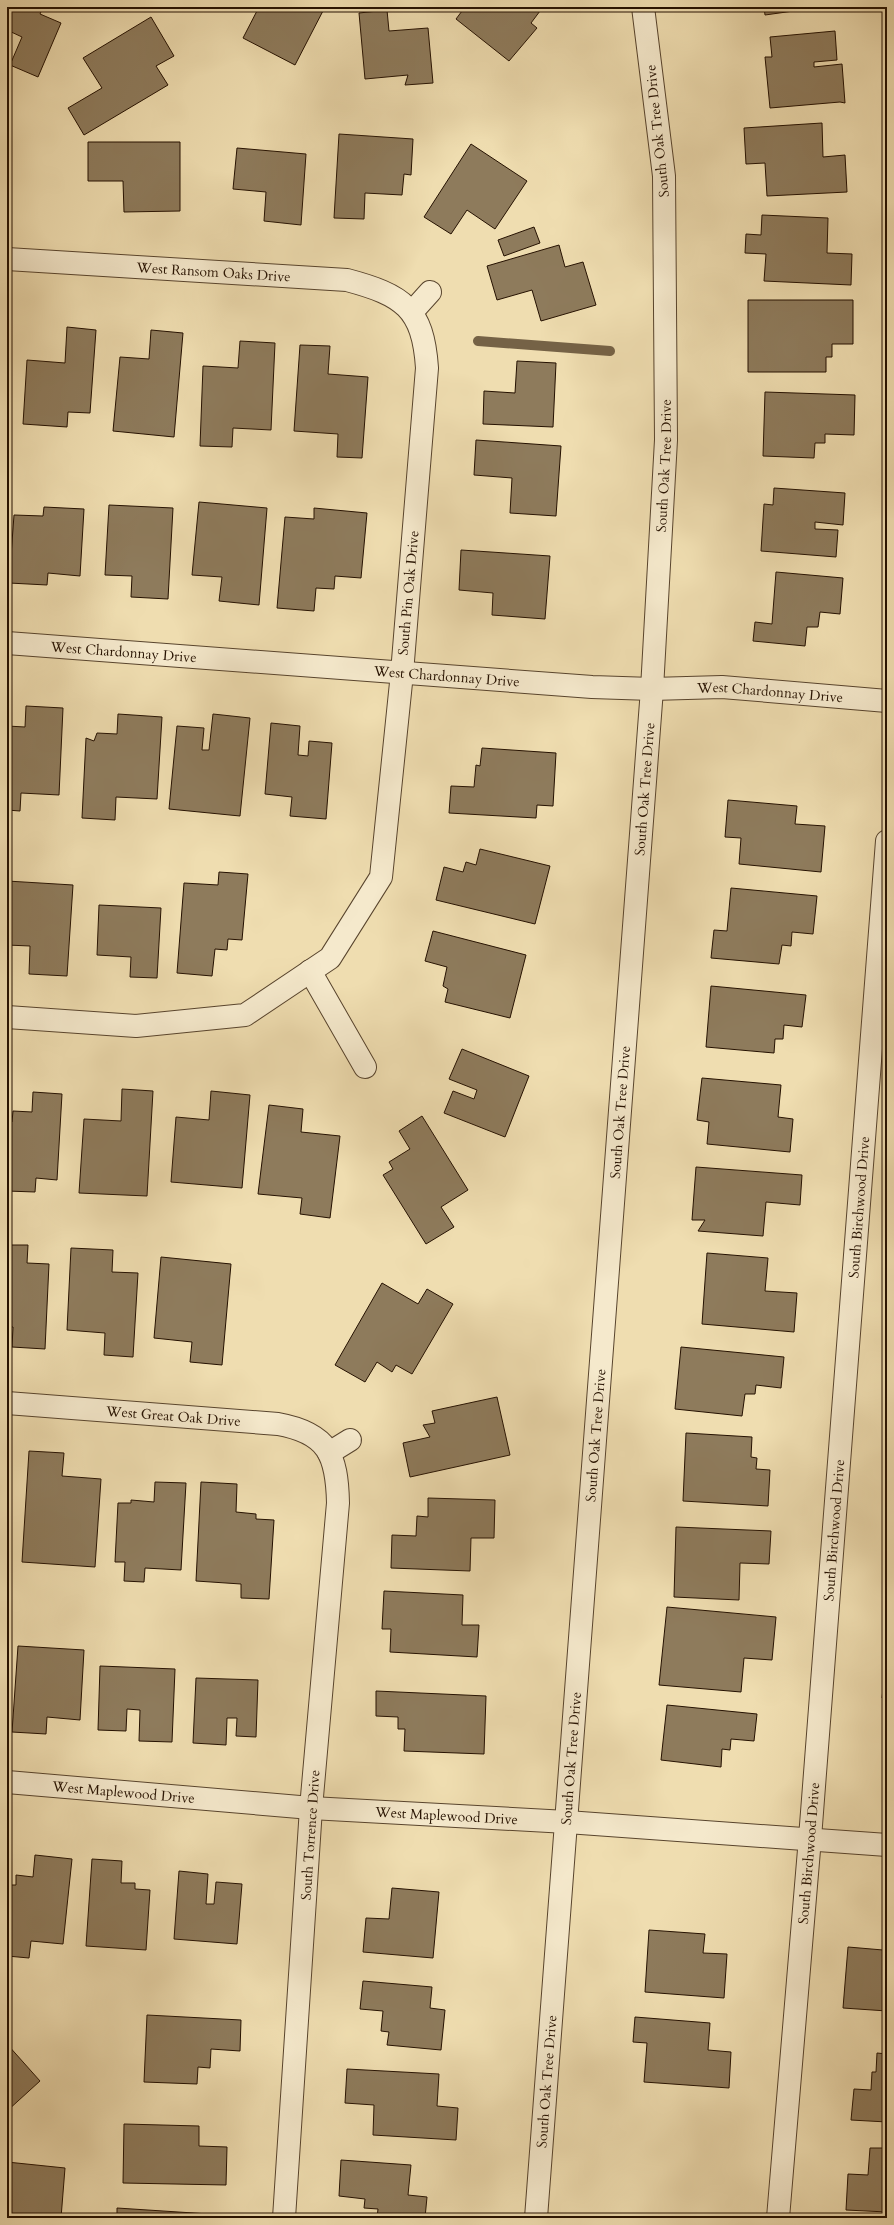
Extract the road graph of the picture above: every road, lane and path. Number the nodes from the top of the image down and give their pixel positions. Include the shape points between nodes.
1 (644, 7) edge
2 (7, 259) edge
3 (430, 292) dead end
4 (412, 312) junction
5 (7, 643) edge
6 (402, 673) junction
7 (652, 689) junction
8 (887, 701) edge
9 (887, 842) edge
10 (310, 972) junction
11 (7, 1017) edge
12 (366, 1067) dead end
13 (7, 1403) edge
14 (350, 1440) dead end
15 (329, 1453) junction
16 (7, 1782) edge
17 (311, 1808) junction
18 (567, 1822) junction
19 (810, 1838) junction
20 (887, 1845) edge
21 (284, 2218) edge
22 (536, 2218) edge
23 (778, 2218) edge

1 - 7 street, South Oak Tree Drive via 664,176 666,440
2 - 4 street, West Ransom Oaks Drive via 347,280 375,287
3 - 4 street
4 - 6 street, South Pin Oak Drive via 422,330 427,368
5 - 6 street, West Chardonnay Drive
6 - 7 street, West Chardonnay Drive via 585,687
6 - 10 street, South Pin Oak Drive via 381,877 330,958
7 - 8 street, West Chardonnay Drive via 722,687
7 - 18 street, South Oak Tree Drive
9 - 19 street, South Birchwood Drive
10 - 11 street, South Pin Oak Drive via 245,1015 136,1026
10 - 12 street
13 - 15 street, West Great Oak Drive via 278,1424 298,1428 314,1435
14 - 15 street
15 - 17 street, South Torrence Drive via 337,1481 338,1503
16 - 17 street, West Maplewood Drive
17 - 18 street, West Maplewood Drive
17 - 21 street, South Torrence Drive
18 - 19 street, West Maplewood Drive
18 - 22 street, South Oak Tree Drive
19 - 20 street, West Maplewood Drive
19 - 23 street, South Birchwood Drive

